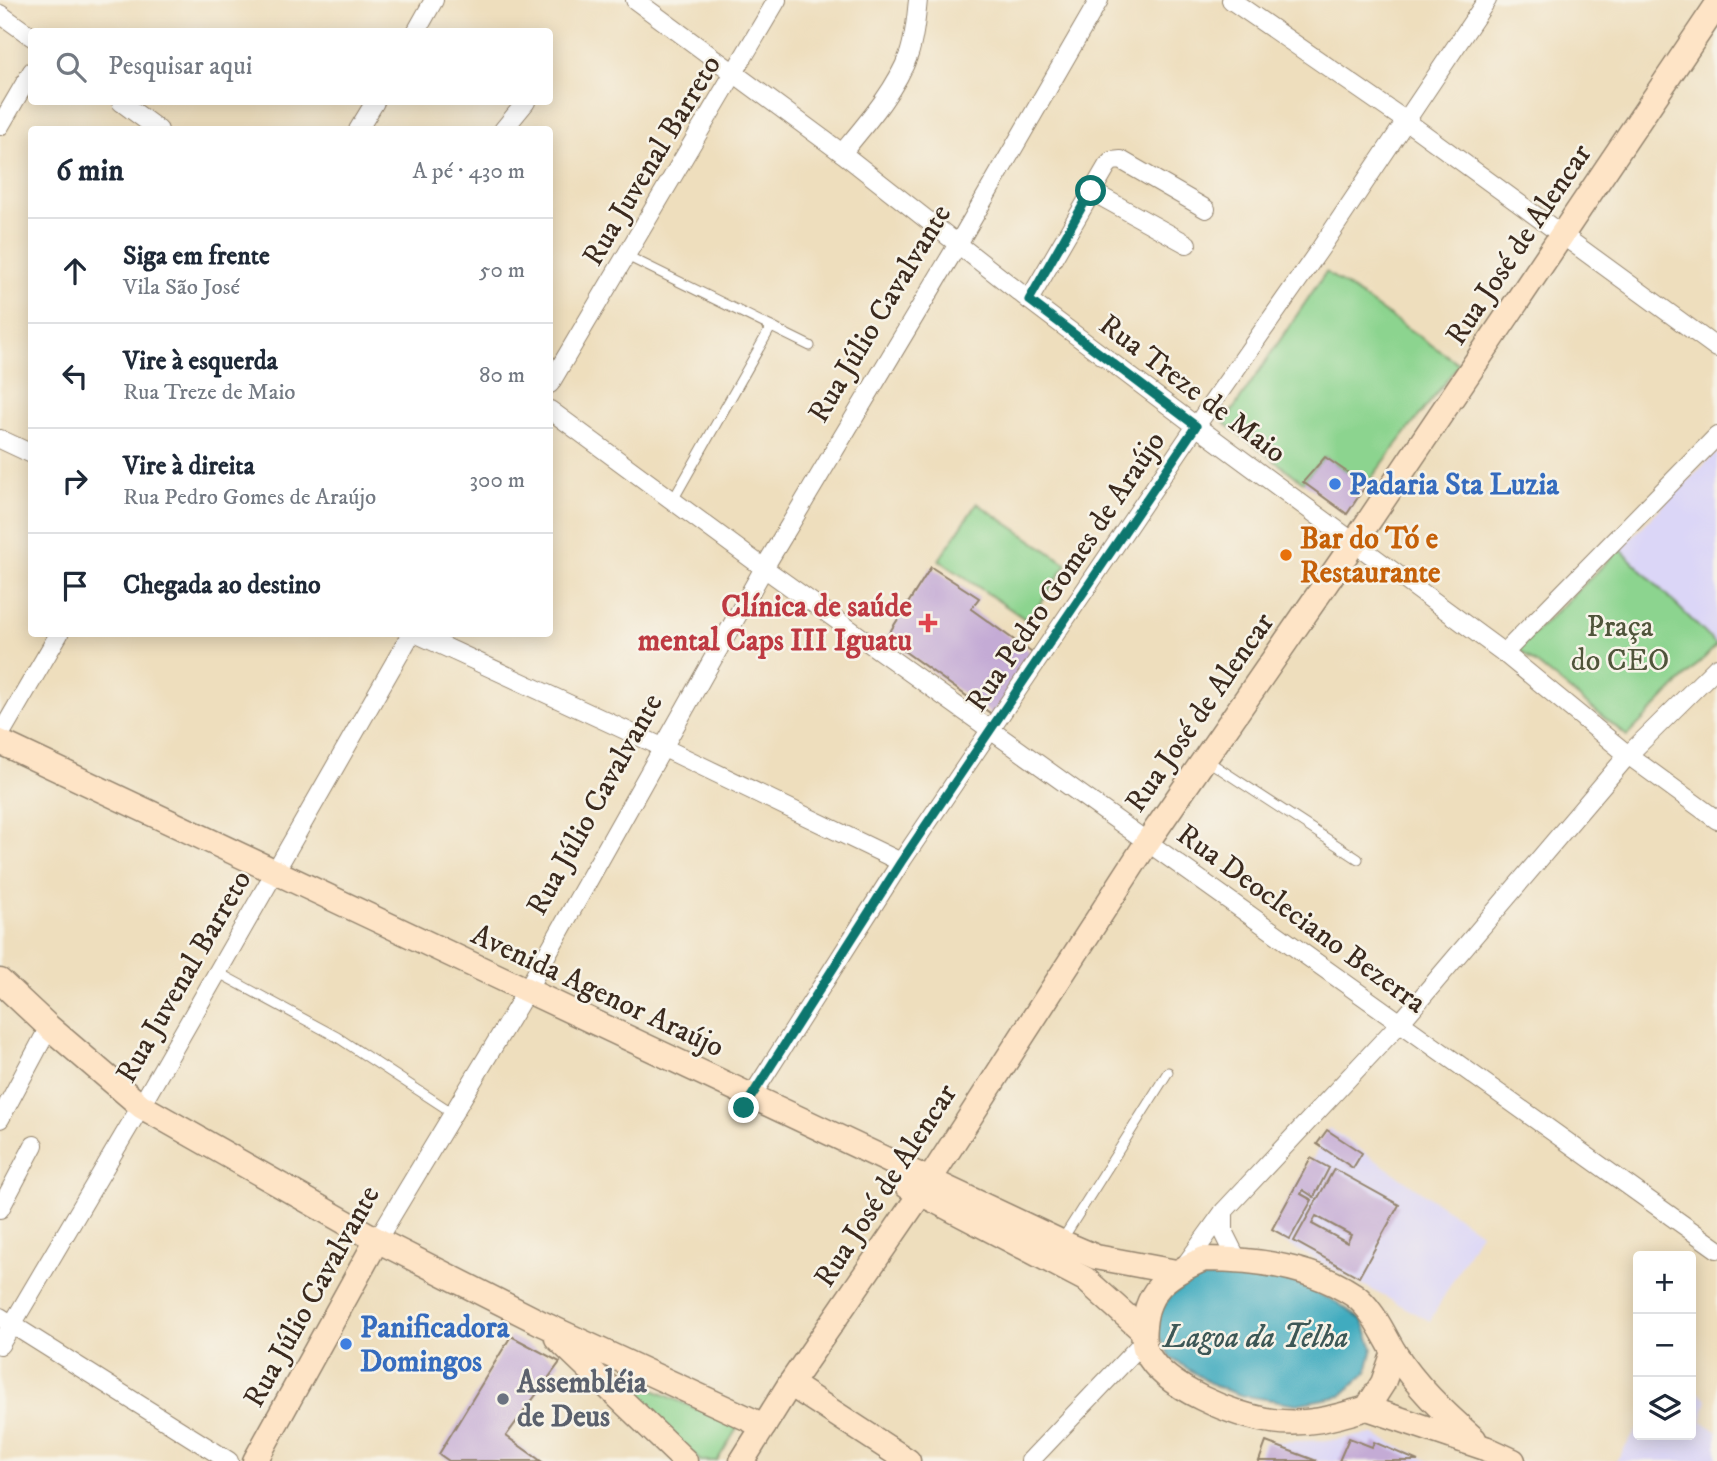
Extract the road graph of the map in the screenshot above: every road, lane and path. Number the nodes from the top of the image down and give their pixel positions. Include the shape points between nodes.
1 (434, 0) edge
2 (635, 0) edge
3 (777, 0) edge
4 (918, 0) edge
5 (1100, 0) edge
6 (1231, 0) edge
7 (1487, 0) edge
8 (1717, 5) edge
9 (0, 14) edge
10 (418, 28) edge
11 (28, 34) edge
12 (736, 73) junction
13 (28, 78) edge
14 (125, 105) edge
15 (373, 105) edge
16 (524, 105) edge
17 (1406, 121) junction
18 (0, 126) edge
19 (154, 126) edge
20 (360, 126) edge
21 (506, 126) edge
22 (842, 153) junction
23 (1091, 191) junction
24 (1206, 209) dead end
25 (1561, 236) junction
26 (958, 244) junction
27 (1187, 244) dead end
28 (627, 256) junction
29 (1029, 300) junction
30 (771, 327) junction
31 (810, 346) dead end
32 (1717, 348) edge
33 (553, 379) edge
34 (553, 412) edge
35 (1196, 426) junction
36 (1717, 436) edge
37 (0, 439) edge
38 (28, 452) edge
39 (673, 500) junction
40 (1354, 543) junction
41 (764, 568) junction
42 (57, 637) edge
43 (409, 637) edge
44 (424, 637) edge
45 (1504, 653) junction
46 (1717, 667) edge
47 (991, 731) junction
48 (0, 735) edge
49 (0, 742) edge
50 (662, 747) junction
51 (1628, 755) junction
52 (0, 758) edge
53 (1206, 760) junction
54 (1717, 820) edge
55 (1148, 841) junction
56 (1358, 859) dead end
57 (901, 862) junction
58 (271, 877) junction
59 (216, 972) junction
60 (0, 981) edge
61 (523, 997) junction
62 (1400, 1023) junction
63 (49, 1027) junction
64 (1168, 1072) dead end
65 (747, 1102) junction
66 (141, 1106) junction
67 (453, 1113) junction
68 (0, 1119) edge
69 (34, 1145) dead end
70 (924, 1185) junction
71 (0, 1209) edge
72 (1224, 1211) junction
73 (377, 1240) junction
74 (1062, 1242) junction
75 (1717, 1249) edge
76 (1237, 1259) junction
77 (1179, 1270) junction
78 (6, 1320) edge
79 (541, 1323) junction
80 (1144, 1336) junction
81 (0, 1345) edge
82 (1394, 1352) junction
83 (790, 1384) junction
84 (1367, 1408) junction
85 (764, 1426) junction
86 (1485, 1448) junction
87 (229, 1461) edge
88 (255, 1461) edge
89 (685, 1461) edge
90 (742, 1461) edge
91 (908, 1461) edge
92 (1030, 1461) edge
93 (1513, 1461) edge

1 - 10 street
2 - 12 street, Rua Treze de Maio
3 - 12 street, Rua Juvenal Barreto
4 - 22 street via 904,66
5 - 26 street, Rua Júlio Cavalvante
6 - 17 street
7 - 17 street, Rua Pedro Gomes de Araújo
8 - 25 main road, Rua José de Alencar
9 - 11 street
12 - 22 street, Rua Treze de Maio
12 - 28 street, Rua Juvenal Barreto
13 - 18 street
14 - 19 street
15 - 20 street
16 - 21 street
17 - 25 street
17 - 35 street, Rua Pedro Gomes de Araújo
22 - 26 street, Rua Treze de Maio
23 - 24 street via 1107,166 1121,160
23 - 27 street
23 - 29 street
25 - 32 street
25 - 40 main road, Rua José de Alencar
26 - 29 street, Rua Treze de Maio
26 - 41 street, Rua Júlio Cavalvante
28 - 30 lane
28 - 33 street, Rua Juvenal Barreto
29 - 35 street, Rua Treze de Maio
30 - 31 lane
30 - 39 lane
34 - 39 street, Rua Deocleciano Bezerra
35 - 40 street, Rua Treze de Maio
35 - 47 street, Rua Pedro Gomes de Araújo
36 - 45 street
37 - 38 street
39 - 41 street, Rua Deocleciano Bezerra
40 - 45 street, Rua Treze de Maio
40 - 53 main road, Rua José de Alencar
41 - 47 street, Rua Deocleciano Bezerra
41 - 50 street, Rua Júlio Cavalvante
42 - 48 street
43 - 58 street, Rua Juvenal Barreto
44 - 50 street
45 - 51 street, Rua Treze de Maio
46 - 51 street
47 - 55 street, Rua Deocleciano Bezerra
47 - 57 street, Rua Pedro Gomes de Araújo
49 - 58 main road, Avenida Agenor Araújo
50 - 57 street
50 - 61 street, Rua Júlio Cavalvante
51 - 54 street, Rua Treze de Maio
51 - 62 street
52 - 58 main road, Avenida Agenor Araújo
53 - 55 main road, Rua José de Alencar
53 - 56 lane
55 - 62 street, Rua Deocleciano Bezerra
55 - 70 main road, Rua José de Alencar
57 - 65 street, Rua Pedro Gomes de Araújo
58 - 59 street, Rua Juvenal Barreto
58 - 61 main road, Avenida Agenor Araújo
59 - 66 street, Rua Juvenal Barreto
59 - 67 lane via 337,1037
60 - 63 main road
61 - 65 main road, Avenida Agenor Araújo
61 - 67 street, Rua Júlio Cavalvante
62 - 72 street
62 - 75 street, Rua Deocleciano Bezerra
63 - 66 main road
63 - 68 street
64 - 74 lane
65 - 70 main road, Avenida Agenor Araújo
66 - 73 main road
66 - 78 street, Rua Juvenal Barreto
67 - 73 street, Rua Júlio Cavalvante
69 - 71 street
70 - 74 main road, Avenida Agenor Araújo
70 - 80 main road, Avenida Agenor Araújo via 1085,1279
70 - 83 main road, Rua José de Alencar
72 - 76 street via 1224,1233
72 - 77 street
73 - 79 main road
73 - 88 main road, Rua Júlio Cavalvante
74 - 77 main road, Avenida Agenor Araújo via 1096,1257
76 - 77 main road, Avenida Agenor Araújo via 1204,1259
76 - 82 main road, Avenida Agenor Araújo via 1302,1272 1355,1296
77 - 80 main road via 1152,1296 1145,1310
78 - 81 street, Rua Juvenal Barreto
78 - 87 street
79 - 85 main road
79 - 89 main road
80 - 84 main road, Avenida Agenor Araújo via 1147,1354 1177,1383 1209,1403 1241,1415 1309,1424
80 - 92 street
82 - 84 main road via 1384,1383
82 - 86 main road, Avenida Agenor Araújo via 1412,1379
83 - 85 main road, Rua José de Alencar
83 - 91 main road
84 - 86 main road, Avenida Agenor Araújo
85 - 90 main road, Rua José de Alencar
86 - 93 main road, Avenida Agenor Araújo

